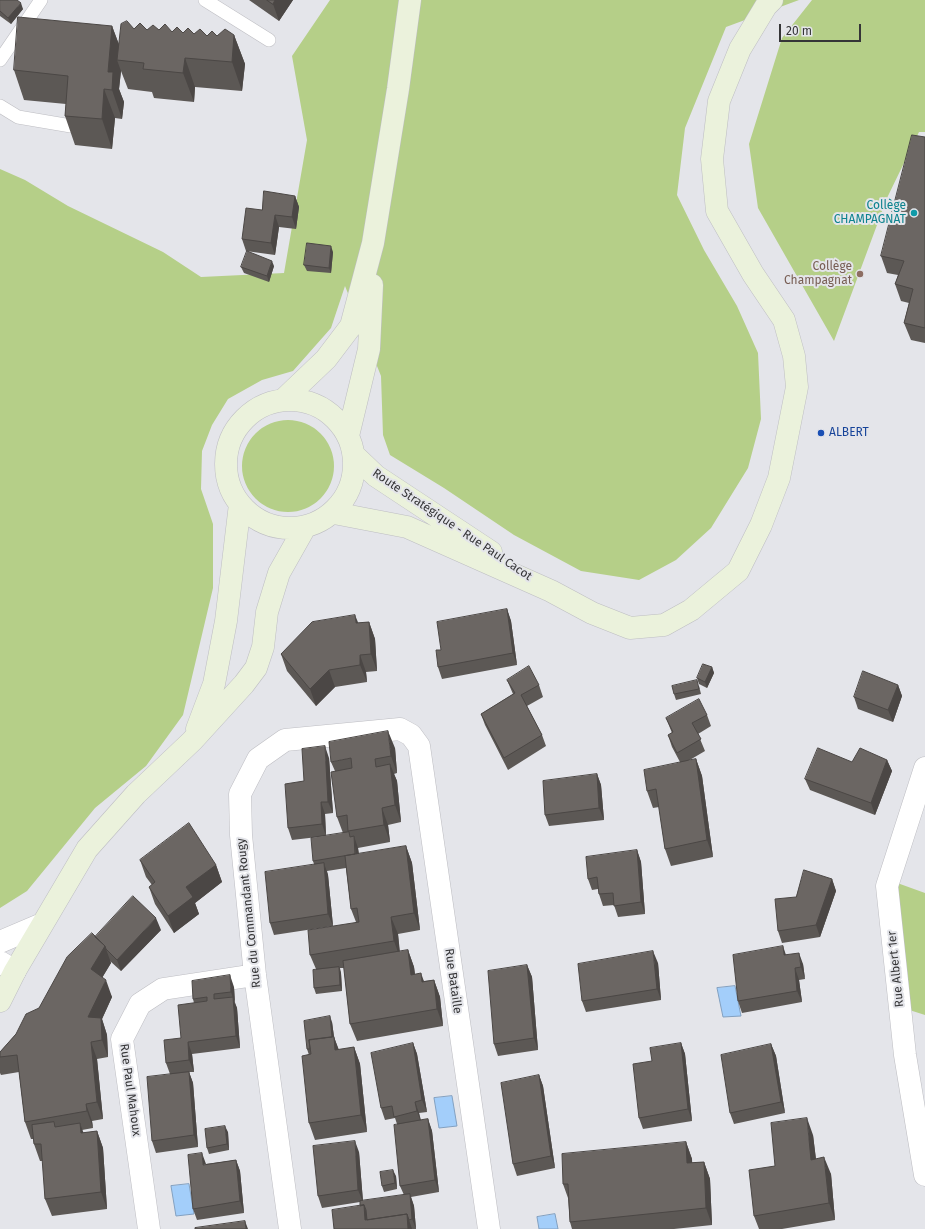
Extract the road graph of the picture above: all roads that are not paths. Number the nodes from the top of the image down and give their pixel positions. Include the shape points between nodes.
1 (41, 0) edge
2 (205, 0) edge
3 (410, 0) edge
4 (772, 0) edge
5 (269, 40) dead end
6 (0, 60) edge
7 (0, 106) edge
8 (71, 126) edge
9 (373, 244) junction
10 (283, 400) junction
11 (348, 436) junction
12 (355, 456) junction
13 (240, 504) junction
14 (334, 513) junction
15 (305, 527) junction
16 (551, 591) junction
17 (411, 735) joint
18 (192, 742) junction
19 (925, 768) edge
20 (42, 924) junction
21 (0, 942) edge
22 (256, 975) junction
23 (4, 980) edge
24 (925, 1175) edge
25 (149, 1229) edge
26 (290, 1229) edge
27 (489, 1229) edge

1 - 6 lane
2 - 5 lane
3 - 9 street
4 - 16 street, Route Stratégique - Rue Paul Cacot via 740,49 719,101 712,158 718,211 753,274 784,320 794,356 797,387 779,478 761,525 738,571 692,610 664,625 630,628 592,613
7 - 8 lane via 18,117
9 - 10 street via 351,326 326,360
9 - 11 street via 369,349
10 - 11 street via 303,401 321,408 337,419
10 - 13 street via 259,408 235,430 228,448 226,468 230,487
11 - 12 street
12 - 14 street via 354,477 347,497
12 - 16 street, Route Stratégique - Rue Paul Cacot via 376,476
13 - 15 street via 253,516 269,525 287,529
13 - 18 street via 226,621 214,684
14 - 15 street via 320,522
14 - 16 street, Route Stratégique - Rue Paul Cacot via 407,527
15 - 18 street via 279,573 267,612 263,647 256,668
17 - 22 street, Rue du Commandant Rougy via 400,729 285,740 258,759 240,794 241,835
17 - 27 street, Rue Bataille via 419,746
18 - 20 street via 136,794 87,849
19 - 24 street, Rue Albert 1er via 887,886 905,1055
20 - 21 street
20 - 23 street
22 - 25 street, Rue Paul Mahoux via 163,989 140,1004 122,1039
22 - 26 street, Rue du Commandant Rougy

